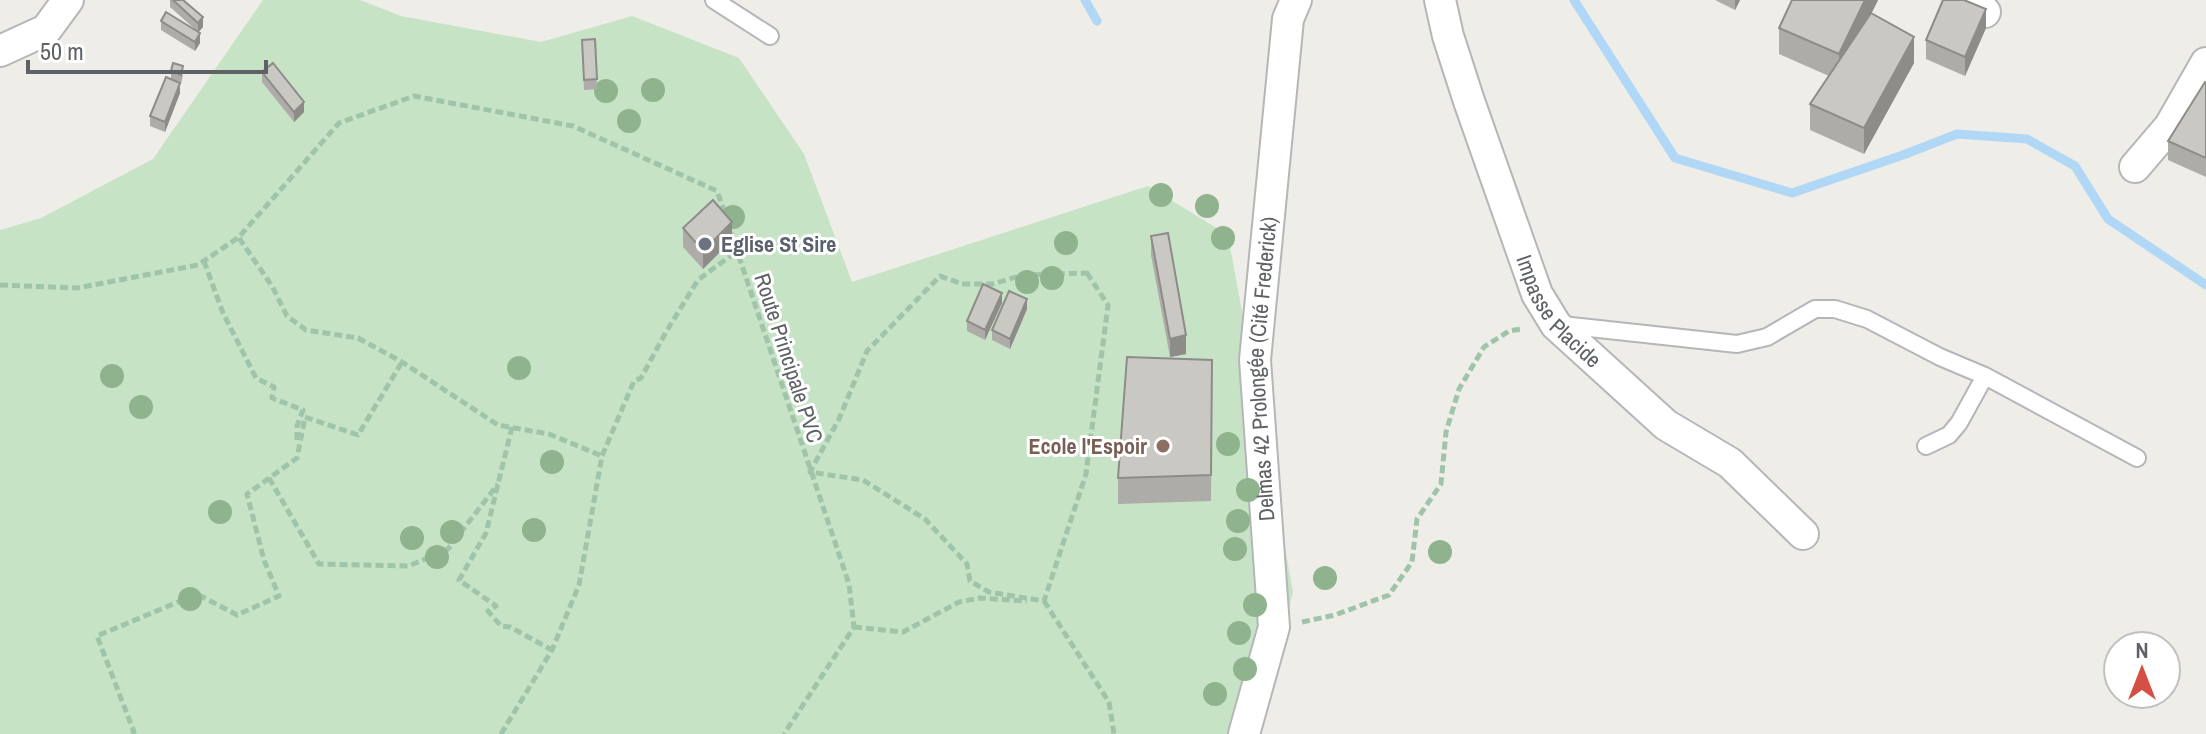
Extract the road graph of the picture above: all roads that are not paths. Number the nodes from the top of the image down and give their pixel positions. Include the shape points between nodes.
1 (68, 0) edge
2 (714, 0) edge
3 (1296, 0) edge
4 (1440, 0) edge
5 (770, 36) dead end
6 (0, 51) edge
7 (2206, 63) edge
8 (2135, 167) dead end
9 (1556, 325) junction
10 (1985, 376) junction
11 (1926, 446) dead end
12 (2137, 458) dead end
13 (1803, 534) dead end
14 (1244, 734) edge

1 - 6 street via 46,30
2 - 5 lane
3 - 14 street, Delmas 42 Prolongée (Cité Frederick) via 1288,19 1255,360 1274,627
4 - 9 street, Impasse Placide via 1537,294
7 - 8 street via 2170,126
9 - 10 lane via 1737,344 1767,337 1815,309 1835,309
9 - 13 street, Impasse Placide via 1666,425 1730,463
10 - 11 lane via 1949,435
10 - 12 lane

